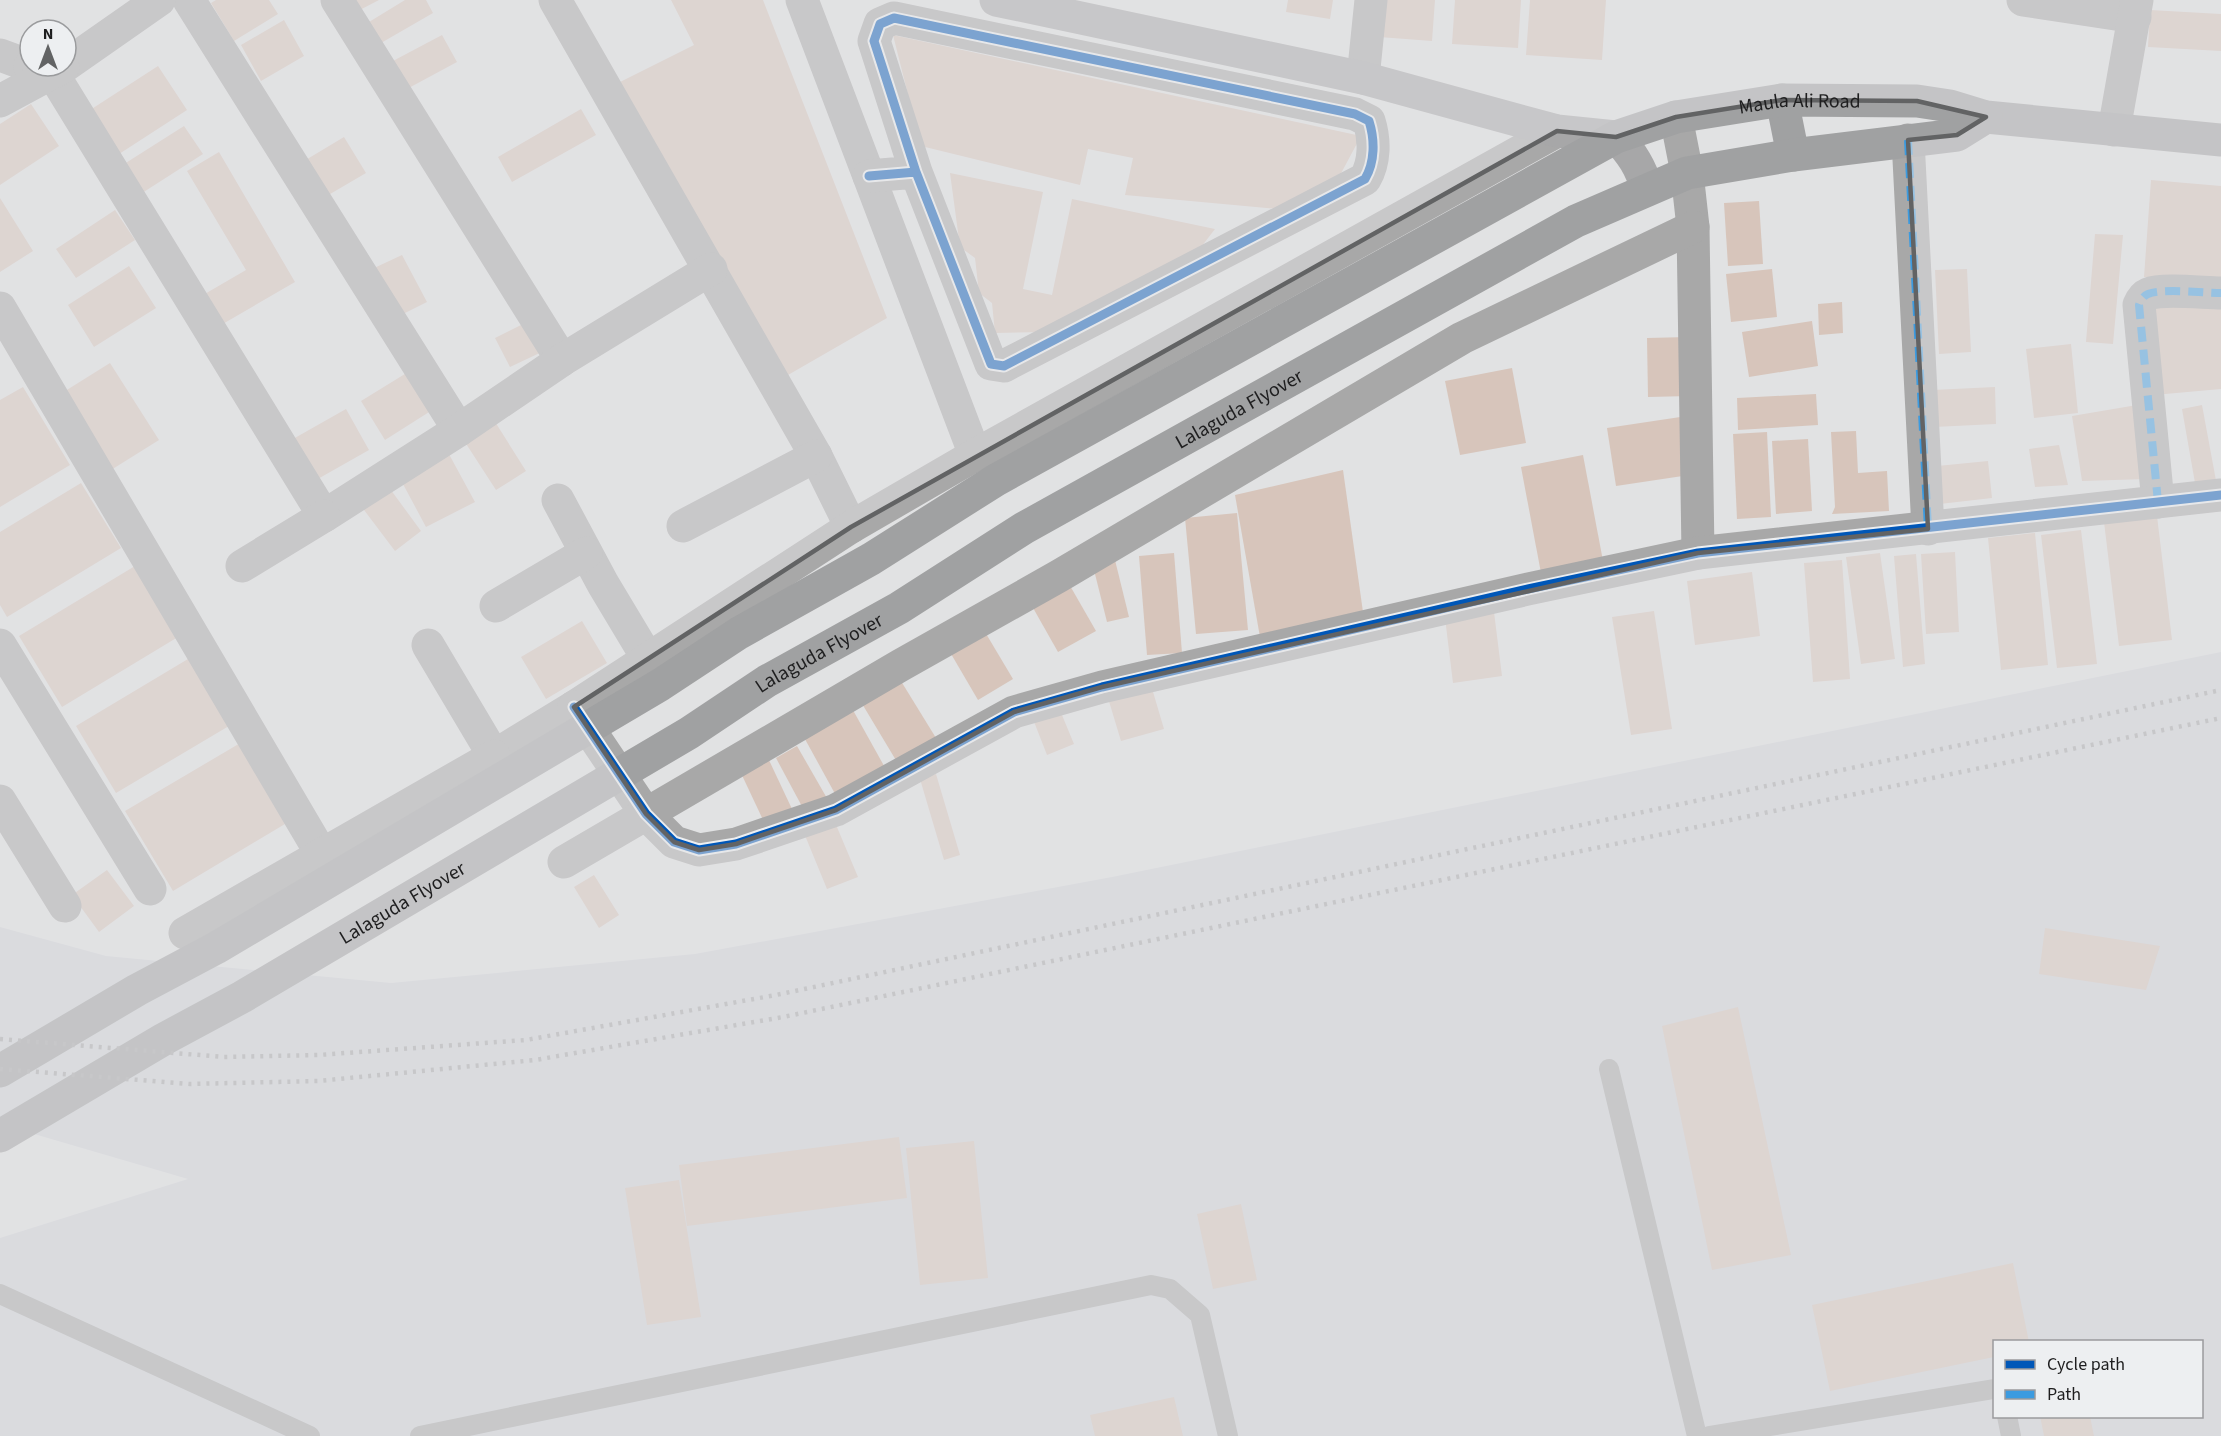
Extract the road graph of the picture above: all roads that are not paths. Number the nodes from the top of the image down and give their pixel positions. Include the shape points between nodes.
1 (159, 0) edge
2 (189, 0) edge
3 (337, 0) edge
4 (555, 0) edge
5 (802, 0) edge
6 (996, 0) edge
7 (1371, 0) edge
8 (2023, 0) edge
9 (2136, 9) edge
10 (78, 49) edge
11 (0, 55) edge
12 (18, 59) edge
13 (33, 78) edge
14 (56, 78) edge
15 (1364, 78) junction
16 (1782, 100) junction
17 (0, 101) edge
18 (1676, 117) junction
19 (1986, 117) junction
20 (2114, 130) junction
21 (1557, 131) junction
22 (1616, 137) junction
23 (1908, 140) junction
24 (2221, 140) edge
25 (1793, 155) junction
26 (916, 172) junction
27 (1687, 173) junction
28 (868, 176) junction
29 (1647, 189) junction
30 (1693, 227) junction
31 (711, 269) junction
32 (2221, 293) edge
33 (0, 308) edge
34 (14, 356) edge
35 (562, 360) junction
36 (459, 430) junction
37 (975, 455) junction
38 (816, 456) junction
39 (2221, 495) edge
40 (558, 500) dead end
41 (2158, 502) junction
42 (324, 516) junction
43 (683, 526) dead end
44 (851, 527) junction
45 (1928, 529) junction
46 (586, 553) junction
47 (1698, 553) junction
48 (242, 566) dead end
49 (496, 606) dead end
50 (0, 645) edge
51 (428, 645) dead end
52 (648, 659) junction
53 (574, 707) junction
54 (494, 756) junction
55 (0, 801) edge
56 (646, 814) junction
57 (322, 855) junction
58 (564, 862) dead end
59 (150, 889) dead end
60 (65, 906) dead end
61 (185, 933) dead end
62 (1609, 1069) dead end
63 (0, 1071) edge
64 (0, 1136) edge
65 (0, 1294) edge
66 (1993, 1389) edge
67 (2007, 1418) edge
68 (310, 1436) edge
69 (420, 1436) edge
70 (1228, 1436) edge
71 (1697, 1436) edge
72 (1709, 1436) edge
73 (2011, 1436) edge

1 - 10 street
2 - 36 street
3 - 35 street
4 - 31 street
5 - 28 street
6 - 15 main road
7 - 15 street
8 - 9 street
9 - 20 street
11 - 12 street
13 - 17 street
14 - 42 street
15 - 21 main road
16 - 18 main road, Maula Ali Road
16 - 19 main road, Maula Ali Road via 1917,101
16 - 25 main road
18 - 22 main road, Maula Ali Road
18 - 27 street
19 - 20 main road, Maula Ali Road
19 - 23 main road via 1957,135
20 - 24 main road, Maula Ali Road
21 - 22 main road
21 - 37 street
22 - 29 main road via 1640,167
22 - 63 main road via 996,480 872,559 739,633 660,685
23 - 25 main road
23 - 45 street
25 - 27 main road
26 - 26 street via 991,364 1004,366 1365,179 1371,168 1373,133 1369,121 1355,114 894,18 880,24 874,41
26 - 28 street
27 - 29 main road
27 - 30 street
28 - 37 street
29 - 64 main road, Lalaguda Flyover via 1576,221 1024,528 899,608 767,681 688,733
30 - 47 street
30 - 56 street via 1462,338
31 - 35 street
31 - 38 street
32 - 41 street via 2159,292 2148,294 2139,305
33 - 34 street
34 - 57 street
35 - 36 street
36 - 42 street
37 - 44 street
38 - 43 street
38 - 44 street
39 - 41 street
40 - 46 street
41 - 45 street
42 - 48 street
44 - 52 street
45 - 47 street
46 - 49 street
46 - 52 street
47 - 56 street via 1102,687 1014,712 836,810 736,844 699,850 674,842
50 - 59 street
51 - 54 street
52 - 53 street
53 - 54 street
53 - 56 street
54 - 57 street
55 - 60 street
56 - 58 street
57 - 61 street
62 - 71 lane
65 - 68 lane
66 - 72 lane
67 - 73 lane
69 - 70 lane via 1151,1285 1170,1288 1200,1315

